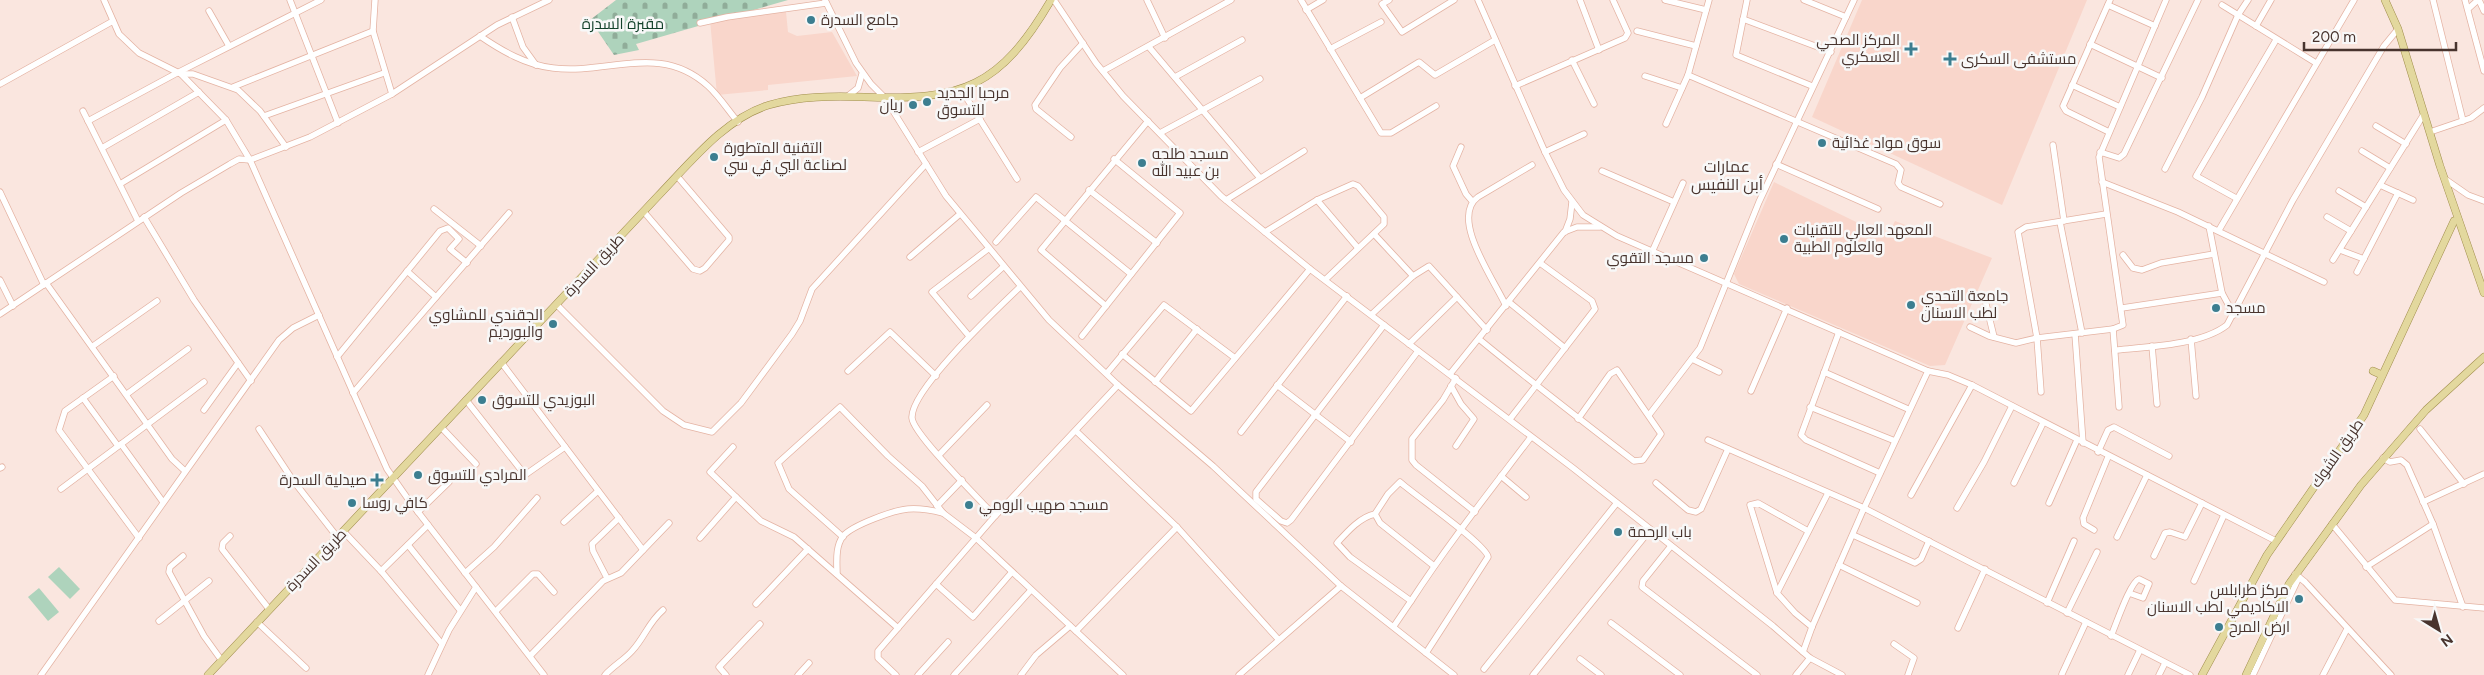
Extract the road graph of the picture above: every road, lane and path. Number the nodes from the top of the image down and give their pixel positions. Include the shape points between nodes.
1 (104, 0) edge
2 (290, 0) edge
3 (321, 0) edge
4 (375, 0) edge
5 (549, 0) edge
6 (1053, 0) edge
7 (1147, 0) edge
8 (1231, 0) edge
9 (1300, 0) edge
10 (1324, 0) edge
11 (1389, 0) edge
12 (1454, 0) edge
13 (1478, 0) edge
14 (1580, 0) edge
15 (1613, 0) edge
16 (1665, 0) edge
17 (1709, 0) edge
18 (1747, 0) edge
19 (1804, 0) edge
20 (1854, 0) edge
21 (2166, 0) edge
22 (2198, 0) edge
23 (2248, 0) edge
24 (2271, 0) edge
25 (2354, 0) edge
26 (2385, 0) edge
27 (2433, 0) edge
28 (2466, 0) edge
29 (2478, 0) edge
30 (825, 1) edge
31 (2109, 3) edge
32 (2222, 6) dead end
33 (2468, 9) junction
34 (1306, 10) junction
35 (1706, 10) junction
36 (208, 11) dead end
37 (2484, 11) edge
38 (295, 13) junction
39 (2238, 15) junction
40 (512, 17) junction
41 (1846, 17) junction
42 (1743, 19) junction
43 (112, 21) junction
44 (1381, 22) dead end
45 (700, 23) dead end
46 (2154, 26) junction
47 (2256, 26) junction
48 (2398, 29) junction
49 (373, 31) junction
50 (1637, 31) dead end
51 (480, 36) junction
52 (1165, 38) junction
53 (1242, 40) dead end
54 (1495, 40) junction
55 (2276, 40) junction
56 (1083, 44) junction
57 (2090, 44) junction
58 (229, 46) junction
59 (1696, 46) junction
60 (1149, 47) junction
61 (1330, 49) junction
62 (1599, 50) junction
63 (1831, 52) junction
64 (311, 55) junction
65 (1572, 60) junction
66 (2316, 63) junction
67 (536, 65) junction
68 (2137, 67) junction
69 (1103, 71) junction
70 (2484, 71) edge
71 (179, 73) junction
72 (384, 73) junction
73 (862, 74) junction
74 (1688, 75) junction
75 (1645, 76) dead end
76 (1175, 77) junction
77 (2162, 78) junction
78 (1260, 79) dead end
79 (0, 84) edge
80 (2072, 85) junction
81 (1515, 86) junction
82 (1812, 86) junction
83 (234, 87) junction
84 (1682, 88) junction
85 (962, 89) junction
86 (199, 92) junction
87 (326, 94) junction
88 (392, 94) junction
89 (847, 97) junction
90 (885, 98) junction
91 (1360, 98) junction
92 (1594, 104) dead end
93 (1436, 106) dead end
94 (2120, 107) junction
95 (2484, 108) edge
96 (1202, 109) junction
97 (82, 111) dead end
98 (2424, 114) junction
99 (264, 116) junction
100 (980, 119) junction
101 (226, 120) junction
102 (88, 121) junction
103 (1148, 121) junction
104 (1796, 121) junction
105 (2462, 121) junction
106 (738, 122) junction
107 (338, 123) junction
108 (1666, 124) dead end
109 (2376, 126) dead end
110 (2109, 132) junction
111 (2430, 132) junction
112 (1160, 133) junction
113 (1584, 134) dead end
114 (1071, 137) dead end
115 (2406, 144) junction
116 (2053, 145) dead end
117 (286, 147) junction
118 (1461, 147) dead end
119 (102, 148) junction
120 (1304, 151) dead end
121 (2362, 151) dead end
122 (918, 152) junction
123 (1545, 152) junction
124 (2100, 152) junction
125 (1114, 159) junction
126 (250, 160) junction
127 (926, 164) junction
128 (1776, 164) junction
129 (1532, 165) dead end
130 (2440, 166) junction
131 (2390, 168) junction
132 (2165, 169) dead end
133 (1602, 171) dead end
134 (677, 176) junction
135 (1260, 178) junction
136 (2445, 179) junction
137 (1017, 180) dead end
138 (2102, 182) junction
139 (1683, 183) dead end
140 (120, 184) junction
141 (2380, 185) junction
142 (1089, 190) junction
143 (2339, 191) dead end
144 (0, 192) edge
145 (2398, 193) junction
146 (2236, 198) junction
147 (1226, 200) junction
148 (1317, 200) junction
149 (2412, 200) dead end
150 (1472, 201) junction
151 (2484, 201) edge
152 (1572, 202) junction
153 (1674, 202) junction
154 (1940, 204) dead end
155 (2366, 207) junction
156 (434, 209) dead end
157 (1878, 209) dead end
158 (644, 212) junction
159 (509, 213) dead end
160 (960, 214) junction
161 (2106, 214) junction
162 (144, 217) junction
163 (2327, 217) dead end
164 (1065, 220) junction
165 (2456, 220) junction
166 (138, 221) junction
167 (2062, 222) junction
168 (2209, 226) junction
169 (1600, 227) junction
170 (2219, 230) junction
171 (2351, 231) junction
172 (1266, 232) junction
173 (1565, 232) junction
174 (1374, 234) junction
175 (996, 242) dead end
176 (1157, 243) junction
177 (481, 246) junction
178 (988, 248) junction
179 (1358, 248) junction
180 (2340, 250) junction
181 (1652, 252) junction
182 (2264, 252) junction
183 (2214, 254) junction
184 (2123, 255) dead end
185 (910, 257) dead end
186 (2333, 260) dead end
187 (2364, 260) junction
188 (467, 263) junction
189 (1540, 263) junction
190 (1004, 267) junction
191 (1310, 269) junction
192 (407, 271) junction
193 (2357, 272) dead end
194 (1131, 274) junction
195 (1413, 276) junction
196 (1326, 279) junction
197 (0, 280) edge
198 (2324, 282) dead end
199 (1726, 283) junction
200 (45, 284) junction
201 (1020, 287) junction
202 (2483, 290) edge
203 (2222, 293) junction
204 (971, 296) dead end
205 (1347, 296) junction
206 (436, 297) junction
207 (1457, 297) junction
208 (158, 301) dead end
209 (1508, 304) junction
210 (1986, 304) dead end
211 (557, 305) junction
212 (13, 306) junction
213 (1106, 306) junction
214 (1787, 308) junction
215 (2122, 308) junction
216 (0, 314) edge
217 (1372, 314) junction
218 (319, 315) junction
219 (2234, 316) junction
220 (1384, 325) junction
221 (1970, 327) dead end
222 (1197, 329) junction
223 (2113, 329) junction
224 (1487, 330) junction
225 (1838, 332) junction
226 (2082, 333) junction
227 (2075, 334) junction
228 (969, 336) junction
229 (1082, 336) dead end
230 (1994, 336) junction
231 (2037, 338) junction
232 (1479, 339) junction
233 (2191, 339) junction
234 (1409, 344) junction
235 (93, 346) junction
236 (2152, 346) junction
237 (1565, 348) junction
238 (188, 349) dead end
239 (2115, 350) junction
240 (1418, 351) junction
241 (1122, 354) junction
242 (337, 357) junction
243 (2484, 357) edge
244 (1235, 358) junction
245 (1692, 360) junction
246 (500, 362) junction
247 (238, 363) junction
248 (848, 370) dead end
249 (1928, 371) junction
250 (2374, 371) dead end
251 (1720, 372) dead end
252 (1824, 372) junction
253 (1107, 374) junction
254 (1450, 374) junction
255 (2382, 375) junction
256 (114, 376) junction
257 (936, 376) junction
258 (1456, 378) junction
259 (251, 381) junction
260 (204, 382) dead end
261 (1155, 382) junction
262 (1118, 385) junction
263 (1277, 385) junction
264 (1972, 385) junction
265 (1451, 386) junction
266 (1536, 386) junction
267 (1751, 391) dead end
268 (2041, 392) dead end
269 (353, 393) junction
270 (127, 394) junction
271 (2196, 396) dead end
272 (83, 398) junction
273 (466, 400) junction
274 (2157, 404) dead end
275 (987, 405) dead end
276 (2012, 406) junction
277 (1810, 407) junction
278 (2119, 407) dead end
279 (1908, 409) junction
280 (204, 410) dead end
281 (1315, 414) junction
282 (1649, 415) junction
283 (1578, 419) junction
284 (1510, 420) junction
285 (2043, 423) junction
286 (148, 424) junction
287 (441, 427) junction
288 (258, 428) dead end
289 (2420, 428) dead end
290 (1076, 431) junction
291 (1241, 432) dead end
292 (1531, 437) junction
293 (1708, 440) dead end
294 (1895, 441) junction
295 (1351, 442) junction
296 (2080, 442) junction
297 (120, 445) junction
298 (1456, 446) dead end
299 (565, 447) junction
300 (733, 447) dead end
301 (1728, 449) junction
302 (2098, 452) junction
303 (939, 455) junction
304 (2169, 456) dead end
305 (2108, 457) junction
306 (2383, 458) junction
307 (476, 464) dead end
308 (88, 469) junction
309 (184, 471) junction
310 (1880, 473) junction
311 (2484, 474) edge
312 (2147, 475) junction
313 (1501, 476) junction
314 (393, 479) junction
315 (962, 480) junction
316 (449, 482) dead end
317 (1656, 483) dead end
318 (2014, 483) dead end
319 (2464, 484) junction
320 (61, 489) dead end
321 (598, 491) junction
322 (1828, 493) junction
323 (1911, 495) dead end
324 (736, 497) junction
325 (1526, 497) dead end
326 (537, 498) dead end
327 (163, 502) junction
328 (2423, 502) junction
329 (2048, 503) dead end
330 (2202, 503) junction
331 (1616, 504) junction
332 (937, 506) junction
333 (1864, 508) junction
334 (1957, 508) dead end
335 (418, 512) junction
336 (1475, 512) junction
337 (943, 513) junction
338 (1375, 514) junction
339 (2224, 515) junction
340 (995, 516) junction
341 (619, 518) junction
342 (564, 522) dead end
343 (669, 523) dead end
344 (2332, 524) junction
345 (2433, 524) junction
346 (428, 525) junction
347 (1176, 527) junction
348 (1461, 530) junction
349 (1650, 530) junction
350 (2094, 530) dead end
351 (1808, 531) junction
352 (1853, 534) junction
353 (341, 535) junction
354 (230, 536) dead end
355 (843, 536) junction
356 (2117, 537) dead end
357 (139, 538) junction
358 (700, 538) dead end
359 (976, 538) junction
360 (1929, 541) junction
361 (2074, 541) dead end
362 (2276, 541) junction
363 (408, 544) junction
364 (1671, 546) junction
365 (808, 549) junction
366 (643, 550) junction
367 (2097, 552) dead end
368 (183, 556) dead end
369 (2154, 556) dead end
370 (1839, 565) junction
371 (1434, 566) junction
372 (2366, 567) junction
373 (1985, 569) junction
374 (381, 571) junction
375 (1012, 572) junction
376 (465, 573) junction
377 (837, 574) junction
378 (2297, 576) junction
379 (608, 578) junction
380 (209, 580) dead end
381 (2194, 581) dead end
382 (936, 584) junction
383 (1341, 586) junction
384 (476, 587) junction
385 (1031, 590) junction
386 (554, 592) dead end
387 (1777, 593) junction
388 (2129, 593) dead end
389 (185, 600) junction
390 (1411, 601) junction
391 (1917, 602) dead end
392 (2047, 603) junction
393 (756, 604) dead end
394 (2463, 606) junction
395 (2484, 608) edge
396 (269, 609) junction
397 (460, 610) junction
398 (663, 610) dead end
399 (496, 611) junction
400 (2067, 613) junction
401 (159, 621) dead end
402 (257, 622) junction
403 (2086, 622) junction
404 (1611, 623) dead end
405 (760, 624) dead end
406 (1070, 626) junction
407 (1394, 626) junction
408 (1812, 627) junction
409 (898, 628) junction
410 (1958, 628) dead end
411 (2347, 629) junction
412 (1076, 631) junction
413 (2111, 636) junction
414 (1278, 639) junction
415 (948, 642) dead end
416 (442, 644) junction
417 (1894, 644) dead end
418 (2140, 650) junction
419 (1803, 652) junction
420 (1426, 653) junction
421 (530, 656) junction
422 (1580, 658) dead end
423 (1810, 658) junction
424 (222, 661) junction
425 (2165, 662) junction
426 (809, 664) dead end
427 (306, 668) dead end
428 (1484, 669) dead end
429 (890, 670) junction
430 (213, 674) edge
431 (957, 674) edge
432 (1754, 674) edge
433 (2062, 674) edge
434 (41, 675) edge
435 (428, 675) edge
436 (544, 675) edge
437 (605, 675) edge
438 (726, 675) edge
439 (798, 675) edge
440 (885, 675) edge
441 (896, 675) edge
442 (918, 675) edge
443 (1021, 675) edge
444 (1123, 675) edge
445 (1239, 675) edge
446 (1454, 675) edge
447 (1533, 675) edge
448 (1601, 675) edge
449 (1680, 675) edge
450 (1796, 675) edge
451 (1842, 675) edge
452 (1908, 675) edge
453 (2128, 675) edge
454 (2159, 675) edge
455 (2190, 675) edge
456 (2202, 675) edge
457 (2246, 675) edge
458 (2253, 675) edge
459 (2323, 675) edge
460 (2390, 675) edge

1 - 43 street
2 - 38 street
3 - 38 street
4 - 49 street
5 - 40 street
6 - 56 street
6 - 85 main road, طريق السدرة via 1035,28 1005,63 992,74
7 - 52 street
8 - 52 street
9 - 34 street
10 - 34 street
11 - 12 street via 1382,4 1402,32
13 - 54 street
14 - 62 street
15 - 62 street via 1627,36
16 - 35 street
17 - 35 street
18 - 42 street
19 - 41 street
20 - 41 street
21 - 46 street
22 - 77 street
23 - 39 street
24 - 47 street
25 - 66 street
26 - 48 main road
27 - 105 street
28 - 33 street
29 - 33 street
29 - 37 street
30 - 45 street
30 - 73 street
31 - 46 street
31 - 57 street
32 - 39 street
33 - 70 street
34 - 61 street
35 - 59 street
36 - 58 street
38 - 58 street
38 - 64 street
39 - 47 street
39 - 132 street via 2202,97
40 - 51 street
40 - 67 street via 523,47
41 - 63 street
42 - 63 street
42 - 82 street via 1737,56
43 - 71 street via 122,38 139,53
43 - 79 street
44 - 61 street
46 - 68 street
47 - 55 street
48 - 98 main road
48 - 182 street via 2379,55
49 - 64 street
49 - 72 street
50 - 59 street
51 - 67 street via 501,50
51 - 88 street
52 - 60 street
53 - 76 street
54 - 81 street
54 - 91 street via 1435,75 1418,62
55 - 66 street
55 - 146 street via 2196,176
56 - 69 street
56 - 114 street via 1060,68 1035,105
57 - 68 street
57 - 80 street
58 - 71 street
59 - 74 street
60 - 69 street
60 - 76 street
61 - 91 street
62 - 65 street
63 - 82 street
64 - 83 street
64 - 87 street
65 - 81 street
65 - 92 street
66 - 146 street
67 - 106 street via 567,69 658,62 695,76 709,86
68 - 77 street
68 - 94 street
69 - 103 street
71 - 83 street
71 - 86 street
71 - 102 street
72 - 87 street
72 - 88 street
73 - 89 street via 858,88
73 - 90 street
74 - 84 street
74 - 104 street
75 - 84 street
76 - 96 street
77 - 124 street via 2122,157
78 - 96 street
80 - 94 street
80 - 110 street via 2064,110
81 - 123 street
82 - 104 street
83 - 99 street
84 - 108 street
85 - 90 main road, طريق السدرة via 914,98
85 - 100 street
86 - 101 street
86 - 119 street
87 - 99 street
87 - 107 street
88 - 107 street
89 - 90 main road, طريق السدرة
89 - 106 main road, طريق السدرة via 781,102 757,110
90 - 122 street
91 - 93 street via 1380,132 1385,134
94 - 110 street
95 - 105 street
96 - 112 street
96 - 135 street
97 - 102 street
98 - 111 main road
98 - 115 street
99 - 117 street
100 - 122 street
100 - 137 street
101 - 126 street
101 - 140 street
102 - 119 street
103 - 112 street
103 - 125 street
104 - 128 street
104 - 154 street via 1896,164 1901,170 1898,183 1901,187
105 - 111 street
106 - 134 main road, طريق السدرة
107 - 117 street
109 - 115 street
110 - 124 street
111 - 130 main road
112 - 147 street
113 - 123 street
115 - 131 street
116 - 167 street
117 - 126 street
118 - 150 street via 1454,166
119 - 140 street
120 - 135 street
121 - 131 street
122 - 127 street
123 - 152 street
124 - 138 street
125 - 142 street
125 - 176 street via 1180,212
126 - 162 street via 239,159
126 - 218 street
127 - 160 street
127 - 211 street via 812,288 792,334 741,403 712,432 684,425 663,411
128 - 157 street
128 - 199 street
129 - 150 street
130 - 136 main road
130 - 165 main road via 2441,181
131 - 141 street
133 - 153 street
134 - 158 main road, طريق السدرة
134 - 158 street via 729,237 705,268 692,269
135 - 147 street
136 - 151 street via 2468,195
136 - 165 main road
138 - 161 street
138 - 168 street
139 - 153 street
140 - 166 street
141 - 145 street
141 - 155 street
142 - 164 street
142 - 176 street
143 - 155 street
144 - 200 street
145 - 149 street
145 - 187 street
146 - 170 street
147 - 172 street
148 - 172 street
148 - 174 street via 1356,184 1385,219
148 - 179 street
150 - 209 street via 1467,211 1469,229
152 - 169 street
152 - 173 street
153 - 181 street
155 - 171 street
156 - 177 street
158 - 211 main road, طريق السدرة
159 - 177 street
160 - 178 street
160 - 185 street
161 - 167 street
161 - 215 street
162 - 166 street
162 - 247 street via 194,300
163 - 171 street
164 - 175 street via 1036,197
164 - 194 street
164 - 213 street via 1041,251
165 - 202 main road
165 - 255 main road, طريق الشوك
166 - 200 street
167 - 226 street
167 - 231 street via 2026,227 2018,232
168 - 170 street
168 - 183 street
169 - 173 street
169 - 181 street
170 - 182 street
171 - 180 street
172 - 191 street
173 - 189 street
174 - 179 street
174 - 195 street
176 - 194 street
177 - 188 street
178 - 190 street
178 - 228 street via 932,292
179 - 196 street
180 - 186 street
180 - 187 street
181 - 199 street
182 - 198 street
182 - 219 street
183 - 184 street via 2161,263 2142,270 2133,268
183 - 203 street
187 - 193 street
188 - 192 street via 450,249 459,239 446,228
188 - 206 street
189 - 209 street
189 - 237 street via 1595,306
190 - 201 street
190 - 204 street
191 - 196 street
191 - 244 street
192 - 206 street
192 - 242 street
194 - 213 street
195 - 207 street via 1429,266
195 - 217 street
196 - 205 street
197 - 212 street
199 - 214 street
199 - 245 street
200 - 212 street
200 - 235 street
201 - 228 street
201 - 253 street via 1056,328
203 - 215 street
203 - 219 street
205 - 217 street
205 - 263 street
206 - 269 street
207 - 224 street
207 - 234 street
208 - 235 street
209 - 224 street
209 - 237 street
210 - 230 street
211 - 246 main road, طريق السدرة
212 - 216 street
213 - 229 street
214 - 225 street
214 - 267 street
215 - 223 street via 2123,325
217 - 220 street
218 - 242 street
218 - 259 street via 286,334
219 - 233 street via 2222,329
220 - 234 street
220 - 281 street
221 - 230 street
222 - 241 street via 1164,304
222 - 244 street
222 - 261 street
223 - 226 street
223 - 239 street
224 - 232 street
225 - 249 street
225 - 252 street
226 - 227 street
227 - 231 street
227 - 296 street
228 - 257 street
230 - 231 street via 2016,343
231 - 268 street
232 - 254 street
232 - 266 street
233 - 236 street
233 - 271 street
234 - 240 street
235 - 256 street
236 - 239 street
236 - 274 street
237 - 266 street
238 - 270 street
239 - 278 street
240 - 254 street
240 - 295 street
241 - 253 street
241 - 261 street
242 - 269 street
243 - 306 main road via 2437,399
244 - 261 street via 1191,412
245 - 251 street
245 - 282 street
246 - 273 main road, طريق السدرة
246 - 299 street
247 - 259 street
247 - 280 street
248 - 257 street via 890,332
249 - 264 street via 1948,374
249 - 279 street
250 - 255 main road
252 - 277 street
252 - 279 street
253 - 262 street
254 - 258 street
255 - 362 main road, طريق الشوك via 2358,424
256 - 270 street
256 - 272 street
257 - 303 street via 916,400 912,418 919,434
258 - 265 street
258 - 284 street
259 - 309 street
260 - 286 street
262 - 290 street
262 - 383 street via 1213,466
263 - 281 street
263 - 291 street
264 - 276 street
264 - 323 street
265 - 298 street via 1474,419
265 - 336 street via 1412,439 1412,460
266 - 283 street
266 - 284 street
269 - 314 street
270 - 286 street
272 - 297 street
272 - 308 street via 65,411 59,430
273 - 287 main road, طريق السدرة
273 - 299 street via 524,474 529,474
275 - 303 street
276 - 285 street
276 - 334 street
277 - 294 street
277 - 310 street via 1801,431 1803,438
279 - 294 street
281 - 295 street
281 - 295 street via 1255,495 1281,521 1291,520
282 - 283 street via 1622,374 1615,370
282 - 283 street via 1661,434 1639,462
284 - 292 street
285 - 296 street
285 - 318 street
286 - 297 street
286 - 309 street
287 - 307 street
287 - 314 main road, طريق السدرة
288 - 353 street via 292,479
289 - 319 street
290 - 340 street
290 - 347 street
292 - 313 street
292 - 331 street
293 - 301 street
294 - 310 street
296 - 302 street
296 - 329 street
297 - 308 street
297 - 327 street
299 - 321 street
300 - 324 street via 710,470
301 - 317 street via 1701,509 1696,512 1688,510
301 - 322 street
302 - 304 street via 2108,430 2114,427
302 - 305 street
303 - 315 street
305 - 312 street
305 - 350 street via 2083,518 2084,524
306 - 328 street via 2406,463
306 - 344 main road
308 - 320 street
308 - 357 street
309 - 327 street
310 - 333 street
311 - 319 street
312 - 330 street
312 - 356 street
313 - 325 street
313 - 336 street
314 - 335 street
314 - 353 main road, طريق السدرة
315 - 332 street
315 - 340 street
316 - 335 street
319 - 328 street
321 - 341 street
321 - 342 street
322 - 333 street
322 - 351 street
324 - 358 street
324 - 365 street via 761,521 794,537
326 - 376 street via 494,547
327 - 357 street
328 - 345 street
330 - 339 street
330 - 369 street via 2185,537 2165,533
331 - 349 street
331 - 428 street
332 - 337 street
332 - 355 street via 922,486 843,409 838,408 778,464 789,489
333 - 352 street
333 - 360 street
335 - 346 street
336 - 348 street
337 - 355 street via 905,509 854,528
337 - 359 street
338 - 348 street via 1400,482
338 - 371 street via 1380,523
338 - 390 street via 1358,522 1337,543 1350,557
339 - 362 street
339 - 381 street
340 - 359 street
341 - 366 street
341 - 379 street via 592,544 592,551
343 - 366 street
344 - 372 street
344 - 378 main road
345 - 372 street
345 - 394 street
346 - 363 street
346 - 376 street
347 - 412 street
347 - 414 street
348 - 371 street
348 - 420 street via 1486,551 1488,557
349 - 364 street
349 - 447 street
351 - 387 street
351 - 387 street via 1758,503 1750,506
352 - 360 street via 1915,563 1921,559
352 - 370 street
353 - 374 street
353 - 396 main road, طريق السدرة
354 - 396 street via 222,549
355 - 377 street via 836,553
357 - 434 street
359 - 375 street
359 - 382 street
360 - 373 street
361 - 392 street
362 - 456 main road, طريق الشوك
363 - 374 street
363 - 397 street
364 - 419 street
364 - 432 street via 1643,581 1642,587
365 - 377 street
365 - 393 street
366 - 379 street via 621,573
367 - 400 street
368 - 389 street via 168,570
370 - 391 street
370 - 408 street
371 - 390 street
372 - 394 street via 2394,600
373 - 392 street
373 - 410 street
374 - 416 street
375 - 382 street via 973,617
375 - 385 street
376 - 384 street
377 - 409 street
378 - 411 street
378 - 457 main road via 2285,591
378 - 458 street
379 - 421 street
380 - 389 street
382 - 409 street
383 - 407 street
383 - 414 street
384 - 397 street
384 - 399 street
385 - 406 street
385 - 431 street
386 - 399 street via 538,574 534,574
387 - 408 street
388 - 413 street
389 - 401 street
389 - 424 street
390 - 407 street
392 - 400 street
394 - 395 street
396 - 402 main road, طريق السدرة
397 - 416 street
398 - 437 street via 649,623 632,651
399 - 421 street
400 - 403 street
402 - 424 main road, طريق السدرة
402 - 427 street
403 - 413 street
403 - 433 street
404 - 449 street
405 - 438 street via 719,668
406 - 412 street
406 - 443 street via 1036,655
407 - 420 street
408 - 419 street
409 - 429 street via 876,655
411 - 459 street
411 - 460 street
412 - 444 street
413 - 418 street
414 - 445 street
415 - 442 street
416 - 435 street
417 - 452 street via 1914,658
418 - 425 street
418 - 453 street
419 - 423 street
420 - 446 street
421 - 436 street
422 - 448 street
423 - 450 street
423 - 451 street
424 - 430 main road, طريق السدرة
425 - 454 street
425 - 455 street
426 - 439 street
429 - 440 street
429 - 441 street

